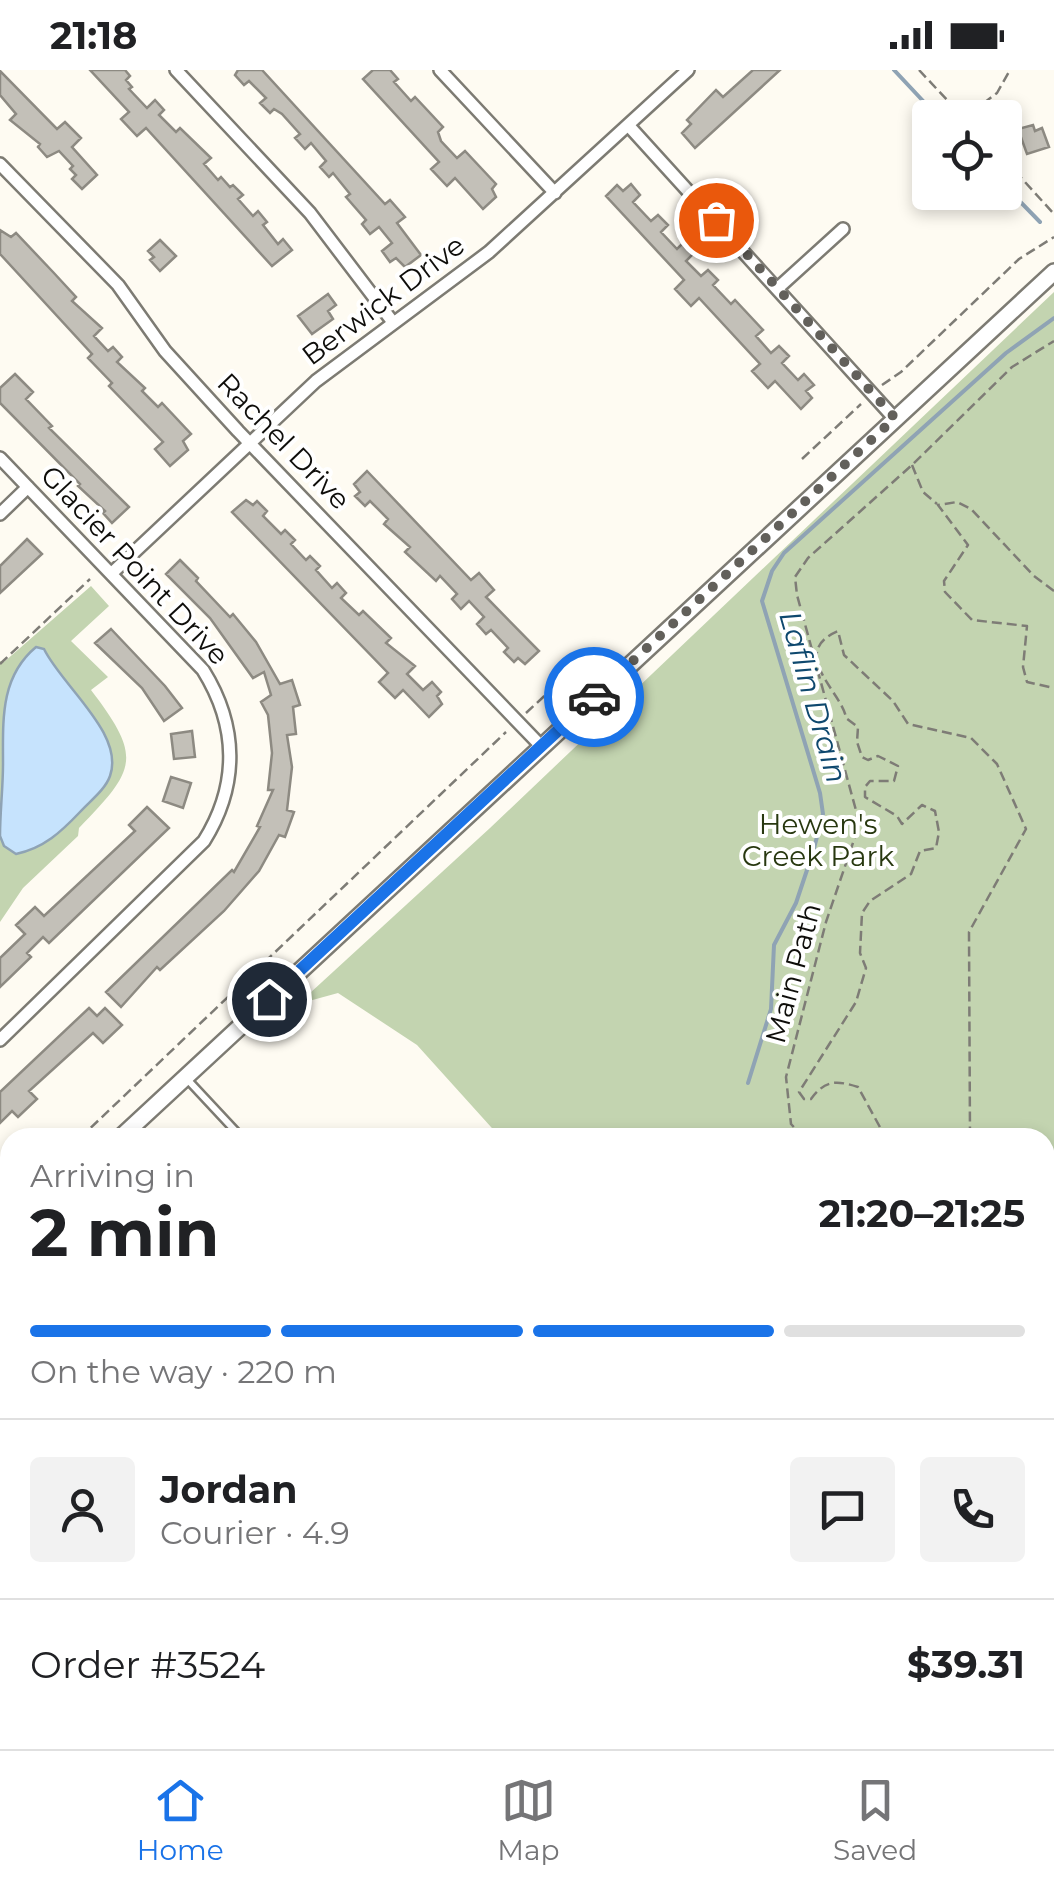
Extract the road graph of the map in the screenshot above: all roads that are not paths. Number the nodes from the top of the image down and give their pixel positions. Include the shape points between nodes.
1 (176, 70) edge
2 (440, 70) edge
3 (688, 70) edge
4 (628, 125) junction
5 (0, 164) edge
6 (554, 194) junction
7 (843, 229) dead end
8 (1053, 276) edge
9 (778, 288) junction
10 (392, 321) junction
11 (895, 418) junction
12 (250, 443) junction
13 (0, 458) edge
14 (28, 487) junction
15 (0, 514) edge
16 (112, 573) junction
17 (541, 746) junction
18 (0, 1040) edge
19 (185, 1077) junction
20 (131, 1128) edge
21 (233, 1128) edge

1 - 10 street via 310,213
2 - 6 street
3 - 4 street, Berwick Drive
4 - 6 street, Berwick Drive
4 - 9 street
5 - 12 street, Rachel Drive via 118,285 164,351
6 - 10 street, Berwick Drive via 489,252
7 - 9 street
8 - 11 street
9 - 11 street
10 - 12 street, Berwick Drive
11 - 17 street
12 - 16 street, Berwick Drive
12 - 17 street, Rachel Drive
13 - 14 street, Glacier Point Drive
14 - 15 street
14 - 16 street, Glacier Point Drive
16 - 18 street, Glacier Point Drive via 216,691 231,738 223,804 185,863
17 - 19 street
19 - 20 street
19 - 21 lane

